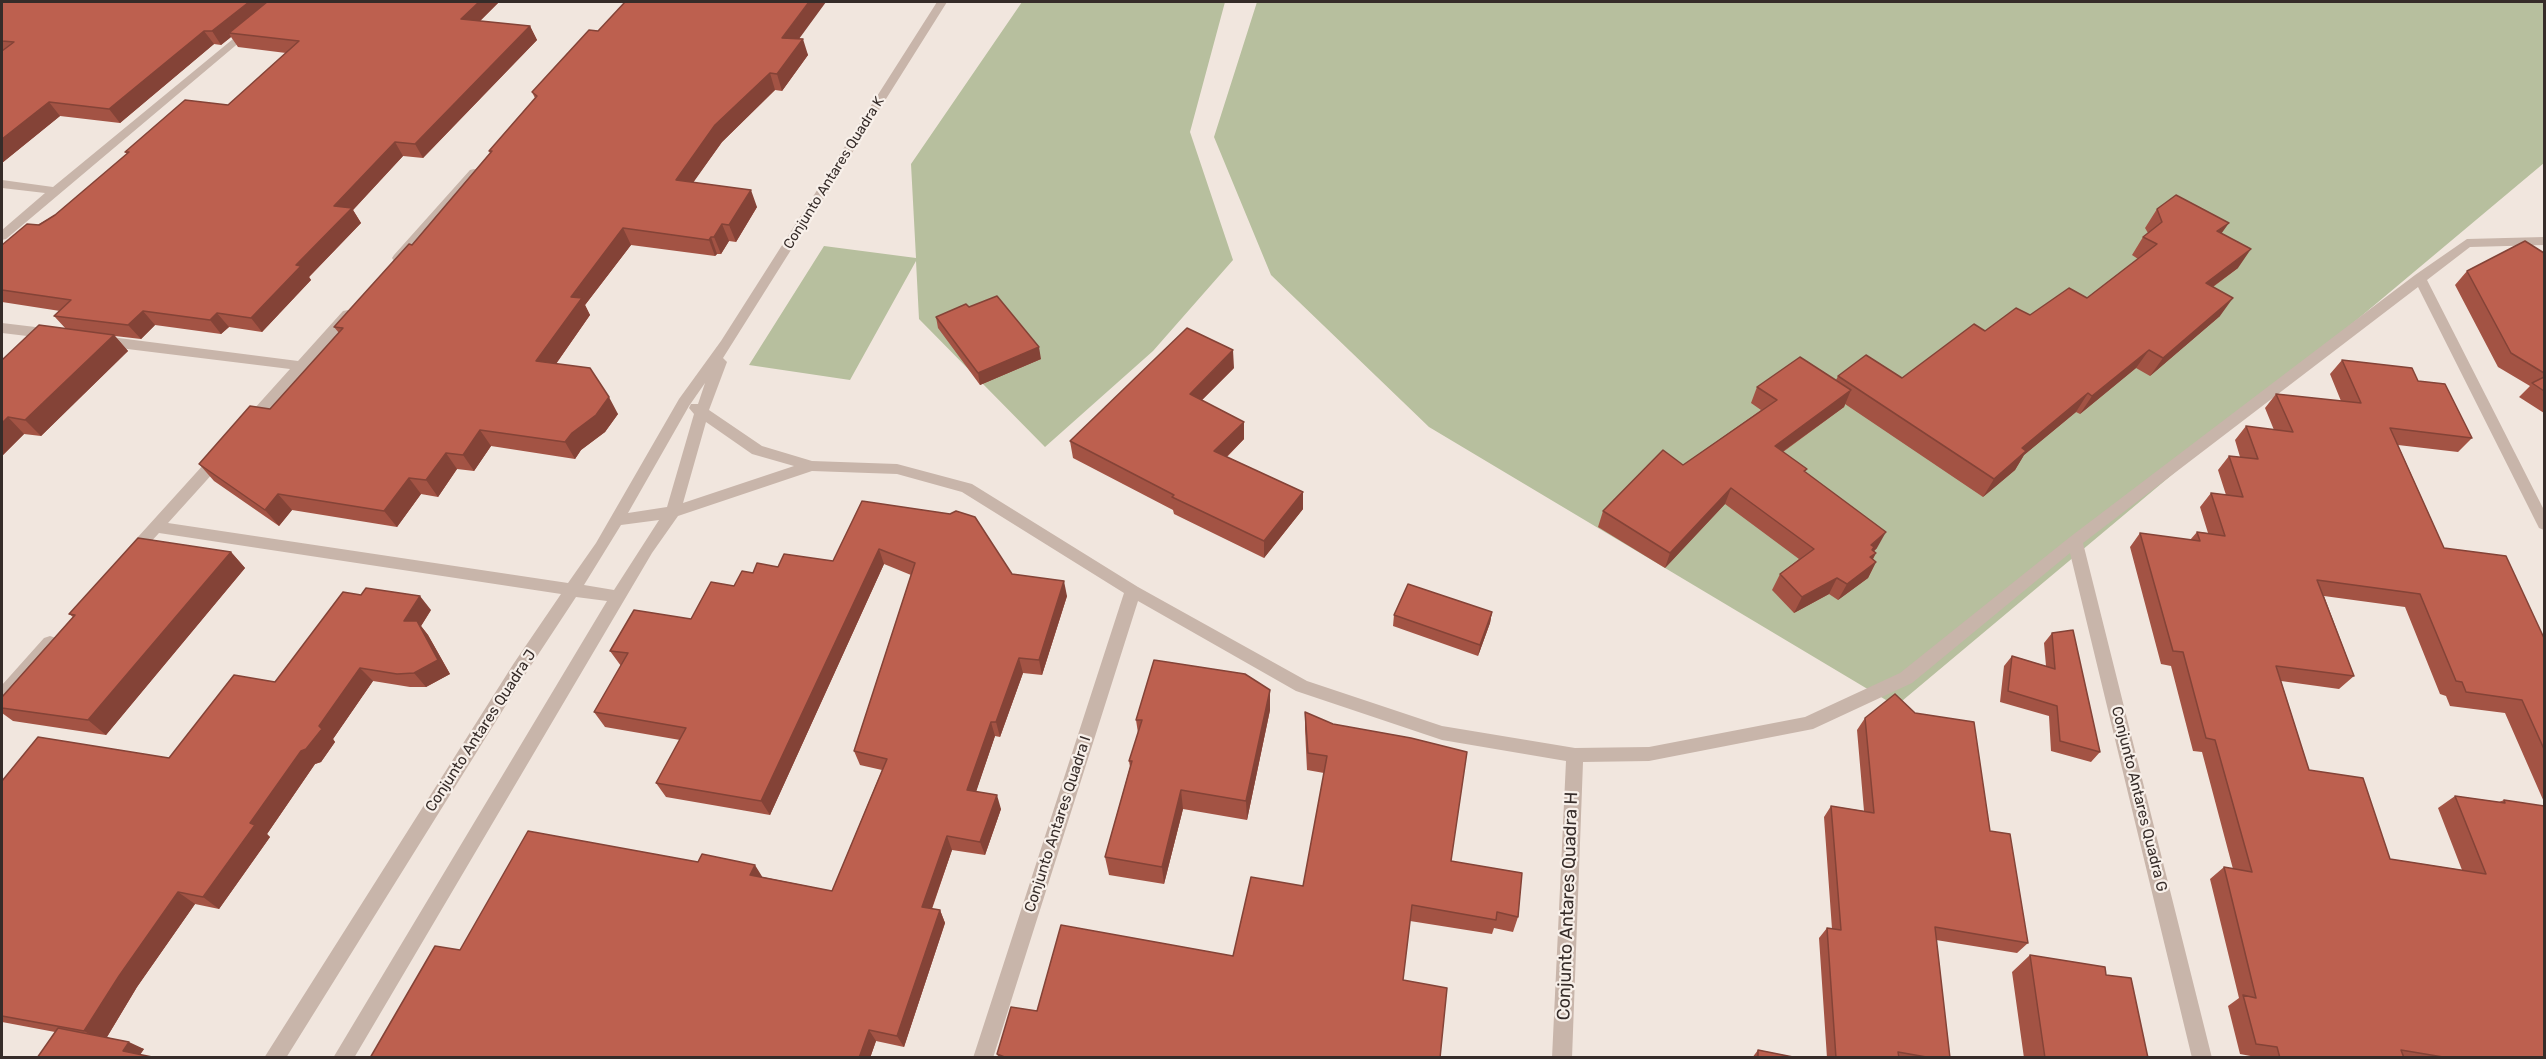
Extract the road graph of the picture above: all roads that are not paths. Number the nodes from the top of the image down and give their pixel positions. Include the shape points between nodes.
1 (942, 2) edge
2 (264, 17) edge
3 (484, 162) edge
4 (2, 184) edge
5 (55, 191) junction
6 (2, 236) edge
7 (2519, 240) junction
8 (2544, 241) edge
9 (2544, 255) edge
10 (389, 268) edge
11 (2421, 278) junction
12 (357, 304) edge
13 (2, 328) edge
14 (70, 337) edge
15 (94, 339) edge
16 (726, 344) junction
17 (301, 366) junction
18 (684, 403) junction
19 (702, 411) junction
20 (240, 434) edge
21 (225, 451) edge
22 (812, 466) junction
23 (673, 512) junction
24 (616, 520) junction
25 (2544, 524) edge
26 (156, 527) junction
27 (2075, 541) junction
28 (125, 561) edge
29 (574, 589) junction
30 (1133, 591) junction
31 (620, 597) junction
32 (63, 629) edge
33 (2, 696) edge
34 (1575, 755) junction
35 (274, 1058) edge
36 (343, 1058) edge
37 (983, 1058) edge
38 (1562, 1058) edge
39 (2202, 1058) edge

1 - 16 street, Conjunto Antares Quadra K
2 - 5 street
3 - 10 street
4 - 5 street
5 - 6 street
7 - 8 street
7 - 9 street
7 - 11 street via 2467,243
11 - 25 street
11 - 27 street
12 - 17 street
13 - 14 street
15 - 17 street
16 - 18 street, Conjunto Antares Quadra K
16 - 19 street, Conjunto Antares Quadra K
17 - 20 street
18 - 19 street
18 - 24 street, Conjunto Antares Quadra J
19 - 22 street via 757,450
19 - 23 street
21 - 26 street
22 - 23 street
22 - 30 street via 897,469 967,488
23 - 24 street
23 - 31 street
24 - 29 street, Conjunto Antares Quadra J
26 - 28 street
26 - 29 street
27 - 34 street via 1906,678 1807,724 1649,754
27 - 39 street, Conjunto Antares Quadra G
29 - 31 street
29 - 35 street, Conjunto Antares Quadra J
30 - 34 street via 1302,686 1442,733
30 - 37 street, Conjunto Antares Quadra I
31 - 36 street
32 - 33 street
34 - 38 street, Conjunto Antares Quadra H

